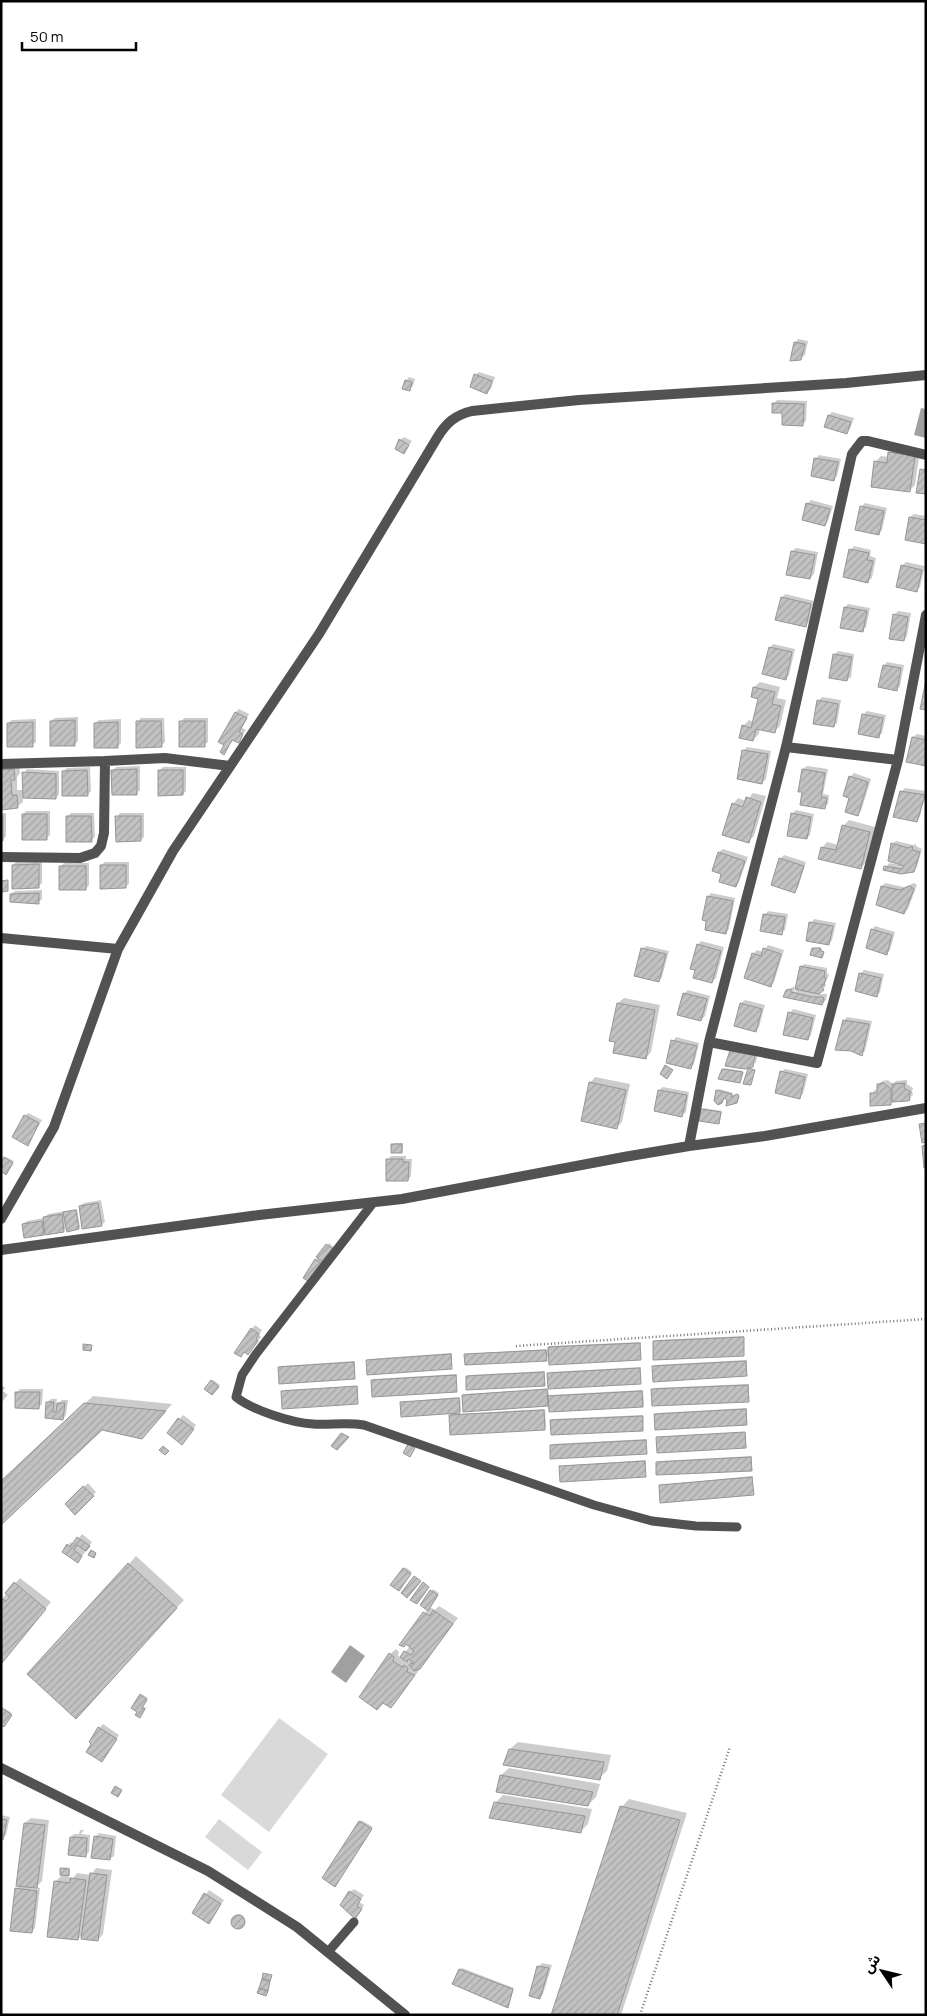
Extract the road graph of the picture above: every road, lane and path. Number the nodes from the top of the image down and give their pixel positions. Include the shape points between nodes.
1 (926, 376) edge
2 (926, 455) edge
3 (926, 615) edge
4 (786, 747) junction
5 (898, 760) junction
6 (105, 761) junction
7 (1, 764) edge
8 (230, 766) junction
9 (1, 857) edge
10 (1, 938) edge
11 (118, 949) junction
12 (709, 1042) junction
13 (926, 1108) edge
14 (689, 1146) junction
15 (373, 1203) junction
16 (1, 1219) edge
17 (1, 1250) edge
18 (926, 1319) edge
19 (516, 1346) dead end
20 (737, 1527) dead end
21 (730, 1747) dead end
22 (1, 1768) edge
23 (354, 1922) dead end
24 (328, 1952) junction
25 (405, 2015) edge
26 (640, 2015) edge

1 - 8 street via 579,400 460,414 444,426 319,634
2 - 4 street via 868,440 862,441 852,454
3 - 5 street
4 - 5 street
4 - 12 street
5 - 12 street via 817,1063
6 - 7 street
6 - 8 street via 165,758
6 - 9 street via 104,833 101,846 95,853 80,858
8 - 11 street via 173,851
10 - 11 street
11 - 16 street via 54,1127
12 - 14 street
13 - 14 street
14 - 15 street
15 - 17 street
15 - 20 lane via 256,1354 242,1374 236,1397 245,1405 263,1412 311,1424 364,1425 594,1505 652,1520
18 - 19 path
21 - 26 path
22 - 24 street via 208,1871 297,1927
23 - 24 lane
24 - 25 street

